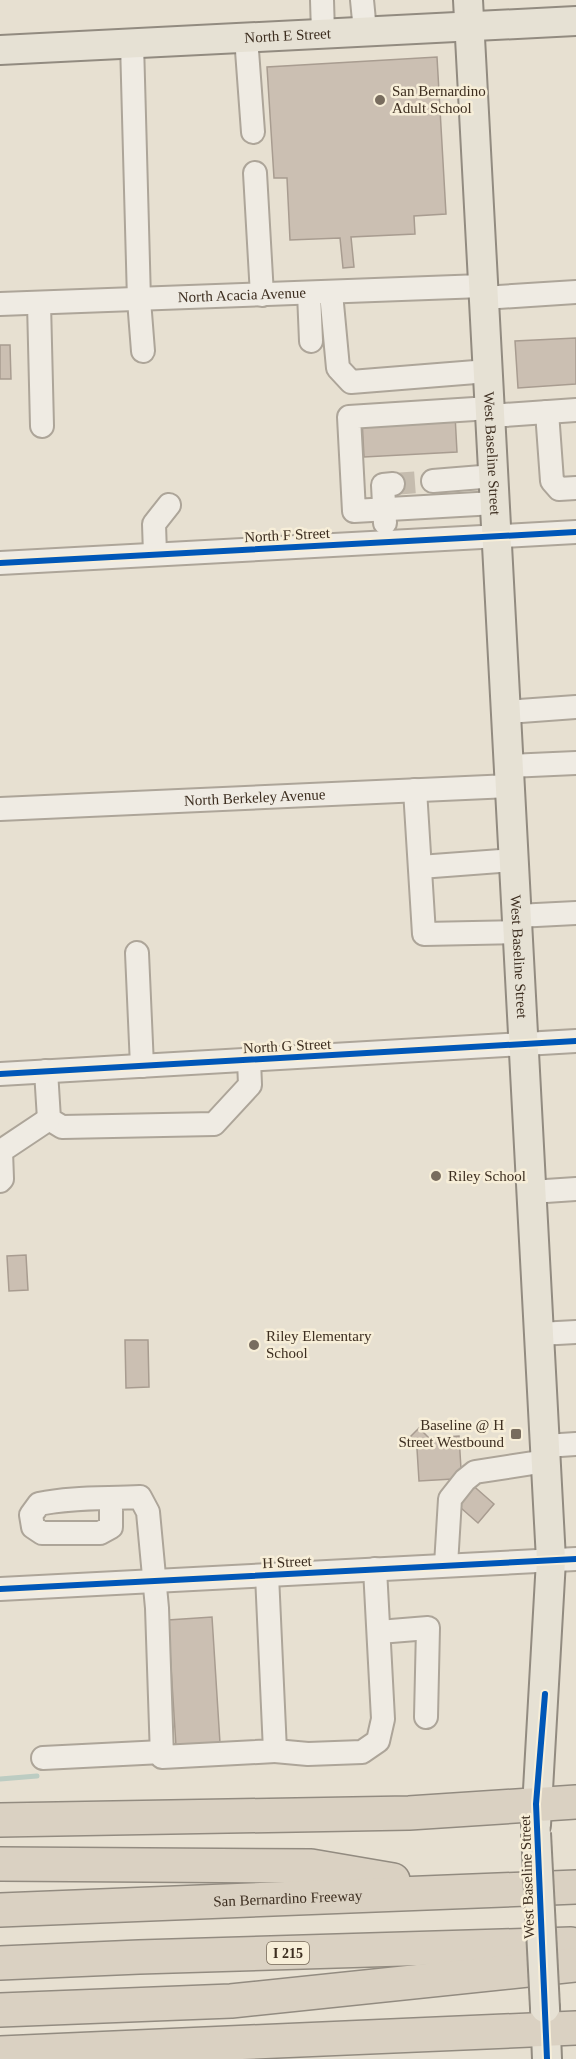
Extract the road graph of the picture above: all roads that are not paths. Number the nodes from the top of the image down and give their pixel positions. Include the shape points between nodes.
1 (322, 0) edge
2 (362, 0) edge
3 (469, 13) edge
4 (576, 21) edge
5 (364, 31) junction
6 (323, 33) junction
7 (246, 37) junction
8 (132, 43) junction
9 (0, 50) edge
10 (253, 132) dead end
11 (255, 173) dead end
12 (483, 292) junction
13 (576, 292) edge
14 (320, 293) junction
15 (262, 295) junction
16 (139, 300) junction
17 (39, 303) junction
18 (0, 304) edge
19 (311, 341) dead end
20 (143, 351) dead end
21 (488, 371) junction
22 (576, 410) edge
23 (490, 412) junction
24 (547, 412) junction
25 (42, 426) dead end
26 (434, 481) tunnel mouth
27 (393, 484) dead end
28 (576, 488) edge
29 (494, 489) junction
30 (169, 505) dead end
31 (384, 509) junction
32 (576, 532) edge
33 (497, 536) junction
34 (386, 542) junction
35 (155, 554) junction
36 (0, 563) edge
37 (576, 707) edge
38 (506, 712) junction
39 (576, 763) edge
40 (510, 776) junction
41 (415, 790) junction
42 (0, 809) edge
43 (513, 860) junction
44 (420, 867) junction
45 (576, 913) edge
46 (517, 924) junction
47 (137, 953) dead end
48 (576, 1041) edge
49 (524, 1044) junction
50 (249, 1060) junction
51 (142, 1066) junction
52 (46, 1071) junction
53 (0, 1074) edge
54 (49, 1119) junction
55 (0, 1181) edge
56 (576, 1190) edge
57 (531, 1192) junction
58 (576, 1332) edge
59 (539, 1334) junction
60 (576, 1444) edge
61 (545, 1454) junction
62 (111, 1499) dead end
63 (564, 1559) edge
64 (446, 1566) junction
65 (375, 1569) junction
66 (267, 1575) junction
67 (154, 1581) junction
68 (0, 1589) edge
69 (379, 1632) junction
70 (426, 1718) dead end
71 (275, 1751) junction
72 (162, 1752) junction
73 (43, 1758) dead end
74 (576, 1802) edge
75 (536, 1819) junction
76 (0, 1820) edge
77 (0, 1864) edge
78 (576, 1887) edge
79 (457, 1891) junction
80 (0, 1910) edge
81 (576, 1944) edge
82 (0, 1963) edge
83 (576, 1965) edge
84 (0, 2010) edge
85 (556, 2039) edge
86 (0, 2053) edge

1 - 6 street
2 - 5 street
3 - 4 main road, North E Street
3 - 5 main road, North E Street
3 - 12 main road, West Baseline Street
5 - 6 main road, North E Street
6 - 7 main road, North E Street
7 - 8 main road, North E Street
7 - 10 street
8 - 9 main road, North E Street
8 - 16 street
11 - 15 street
12 - 13 street, North Acacia Avenue
12 - 14 street, North Acacia Avenue
12 - 21 main road, West Baseline Street
14 - 15 street, North Acacia Avenue
14 - 19 street
14 - 21 street via 338,368 351,382
15 - 16 street, North Acacia Avenue
16 - 17 street, North Acacia Avenue
16 - 20 street
17 - 18 street, North Acacia Avenue
17 - 25 street
21 - 23 main road, West Baseline Street
22 - 24 street
23 - 24 street
23 - 29 main road, West Baseline Street
23 - 31 street via 349,417 354,511
24 - 28 street via 552,481 559,489
26 - 29 street
27 - 31 street via 383,485
29 - 31 street
29 - 33 main road, West Baseline Street
30 - 35 street via 154,524
31 - 34 street
32 - 33 street, North F Street
33 - 34 street, North F Street
33 - 38 main road, West Baseline Street
34 - 35 street, North F Street
35 - 36 street, North F Street
37 - 38 street
38 - 40 main road, West Baseline Street
39 - 40 street, North Berkeley Avenue
40 - 41 street, North Berkeley Avenue
40 - 43 main road, West Baseline Street
41 - 42 street, North Berkeley Avenue
41 - 44 street
43 - 44 street
43 - 46 main road, West Baseline Street
44 - 46 street via 424,934
45 - 46 street
46 - 49 main road, West Baseline Street
47 - 51 street
48 - 49 street, North G Street
49 - 50 street, North G Street
49 - 57 main road, West Baseline Street
50 - 51 street, North G Street
50 - 54 street via 250,1085 214,1125 62,1127
51 - 52 street, North G Street
52 - 53 street, North G Street
52 - 54 street
54 - 55 street via 1,1151
56 - 57 street
57 - 59 main road, West Baseline Street
58 - 59 street
59 - 61 main road, West Baseline Street
60 - 61 street
61 - 63 main road, West Baseline Street
61 - 64 street via 475,1472 465,1479 450,1499
62 - 67 street via 140,1497 148,1512
63 - 64 street, H Street
63 - 75 main road, West Baseline Street via 544,1694
64 - 65 street, H Street
65 - 66 street, H Street
65 - 69 street
66 - 67 street, H Street
66 - 71 street
67 - 68 street, H Street
67 - 72 street
69 - 70 street via 428,1628
69 - 71 street via 383,1719 378,1741 362,1752
71 - 72 street via 162,1757
72 - 73 street
74 - 75 highway
75 - 76 highway via 409,1813
75 - 85 main road, West Baseline Street, bridge
77 - 79 highway via 311,1866
78 - 79 highway, San Bernardino Freeway
79 - 80 highway, San Bernardino Freeway
81 - 82 highway, I 215
83 - 84 highway via 231,2001
85 - 86 highway via 198,2045

